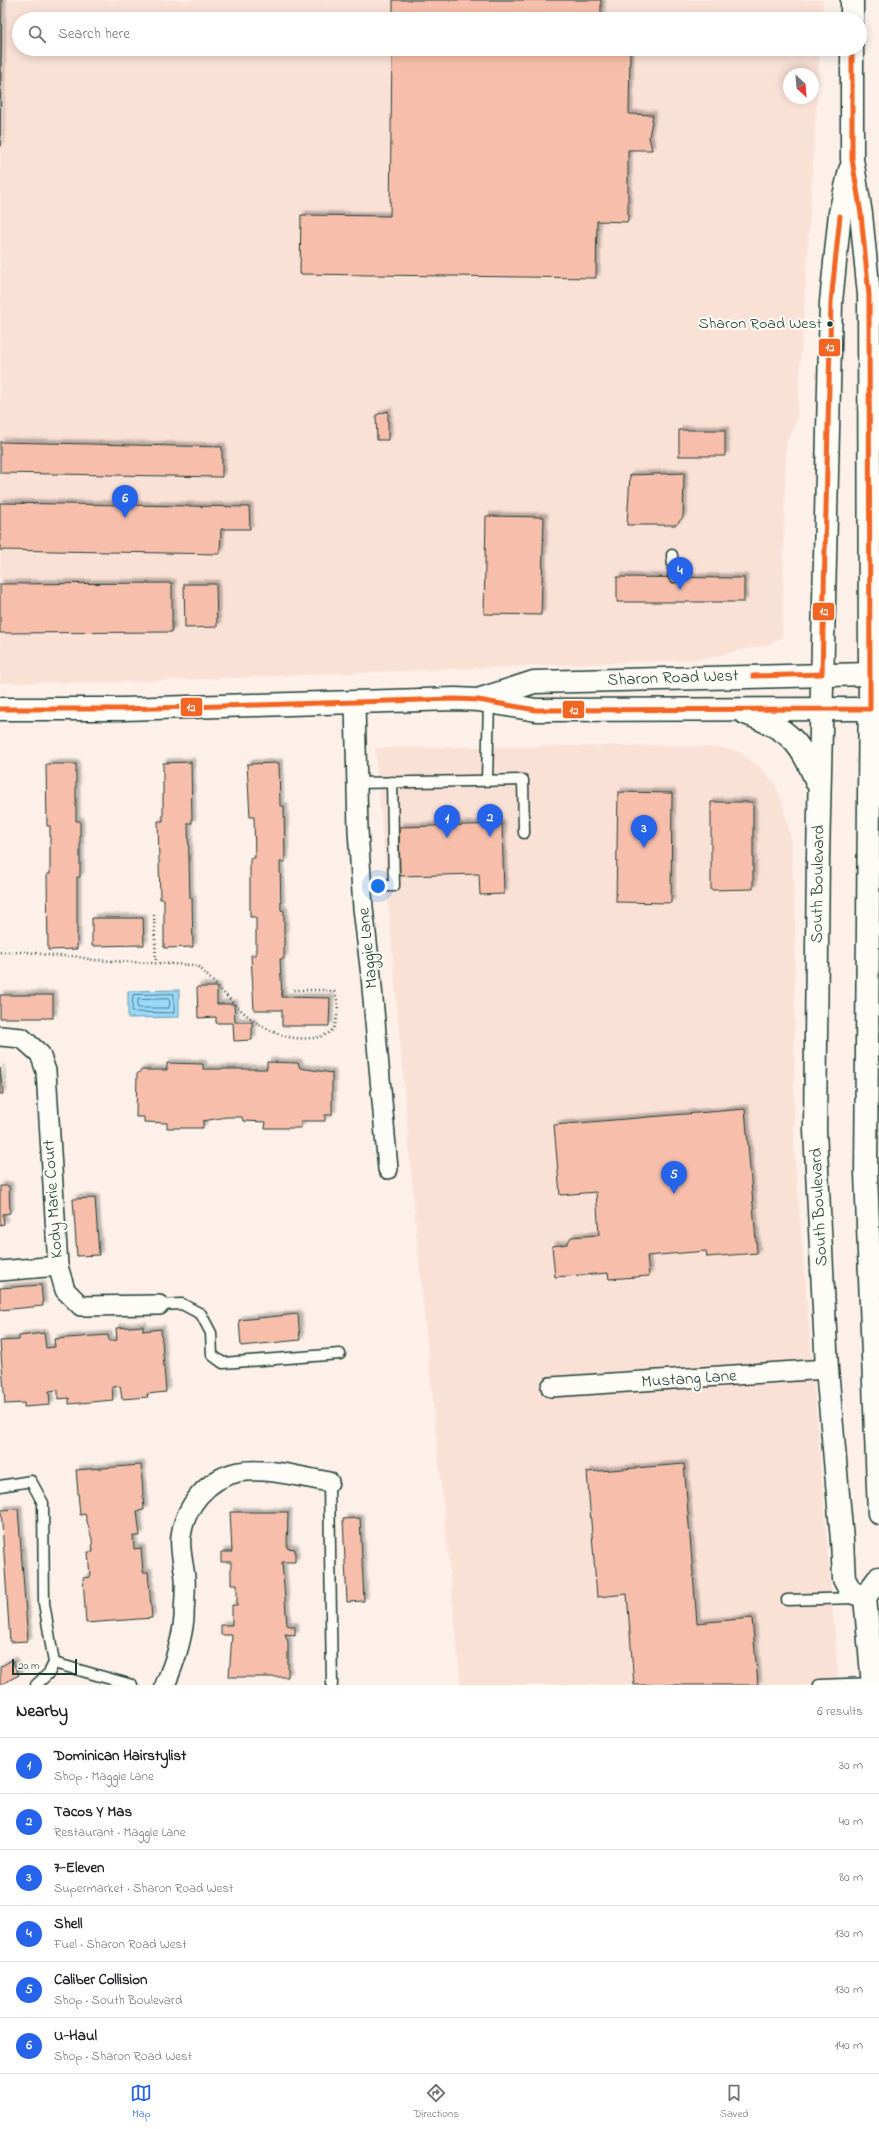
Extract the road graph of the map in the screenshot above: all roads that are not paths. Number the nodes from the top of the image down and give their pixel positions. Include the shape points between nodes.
1 (852, 0) edge
2 (852, 12) edge
3 (852, 56) edge
4 (852, 159) junction
5 (672, 555) dead end
6 (674, 577) dead end
7 (822, 674) junction
8 (870, 674) junction
9 (484, 701) junction
10 (355, 703) junction
11 (0, 709) edge
12 (737, 709) junction
13 (821, 709) junction
14 (870, 709) junction
15 (487, 780) junction
16 (356, 782) junction
17 (392, 782) junction
18 (819, 789) junction
19 (524, 833) dead end
20 (362, 886) junction
21 (0, 1036) edge
22 (388, 1169) dead end
23 (58, 1266) junction
24 (0, 1271) edge
25 (159, 1305) joint
26 (340, 1354) dead end
27 (827, 1369) junction
28 (551, 1387) dead end
29 (329, 1482) joint
30 (0, 1486) edge
31 (879, 1513) edge
32 (879, 1578) edge
33 (865, 1597) junction
34 (787, 1600) dead end
35 (54, 1663) junction
36 (873, 1684) edge
37 (36, 1685) edge
38 (132, 1685) edge
39 (165, 1685) edge
40 (332, 1685) edge
41 (819, 1685) edge

1 - 2 main road
3 - 4 main road, South Boulevard
4 - 7 main road, South Boulevard via 840,213 831,302
4 - 8 main road, South Boulevard via 861,214 869,295
5 - 6 lane
7 - 8 main road, Sharon Road West
7 - 9 main road, Sharon Road West via 534,682
7 - 13 main road, South Boulevard
8 - 14 main road, South Boulevard
9 - 10 main road, Sharon Road West
9 - 12 main road, Sharon Road West via 536,710
9 - 15 lane
10 - 11 main road, Sharon Road West via 123,709
10 - 16 street, Maggie Lane
12 - 13 main road, Sharon Road West
12 - 18 main road via 769,722 801,747
13 - 14 main road, Sharon Road West
13 - 18 main road, South Boulevard
14 - 31 main road, South Boulevard via 866,1173
15 - 17 lane
15 - 19 lane via 523,780
16 - 17 lane
16 - 20 street, Maggie Lane
17 - 20 lane via 394,886
18 - 27 main road, South Boulevard via 815,1130
20 - 22 street, Maggie Lane
21 - 23 street, Kody Marie Court via 22,1038 40,1054 46,1071
23 - 24 street
23 - 25 street, Kody Marie Court via 65,1290 81,1306
25 - 26 lane via 182,1304 201,1314 211,1333 212,1355 223,1363
27 - 28 street, Mustang Lane
27 - 33 main road, South Boulevard via 844,1580 851,1592
29 - 39 street via 271,1472 238,1472 217,1481 196,1499 185,1518 181,1538 185,1581 184,1620 176,1658
29 - 40 lane
30 - 35 lane via 31,1481 43,1503 44,1603
32 - 33 main road
33 - 34 lane
33 - 36 main road
35 - 37 lane via 49,1673
35 - 38 lane
36 - 41 lane

